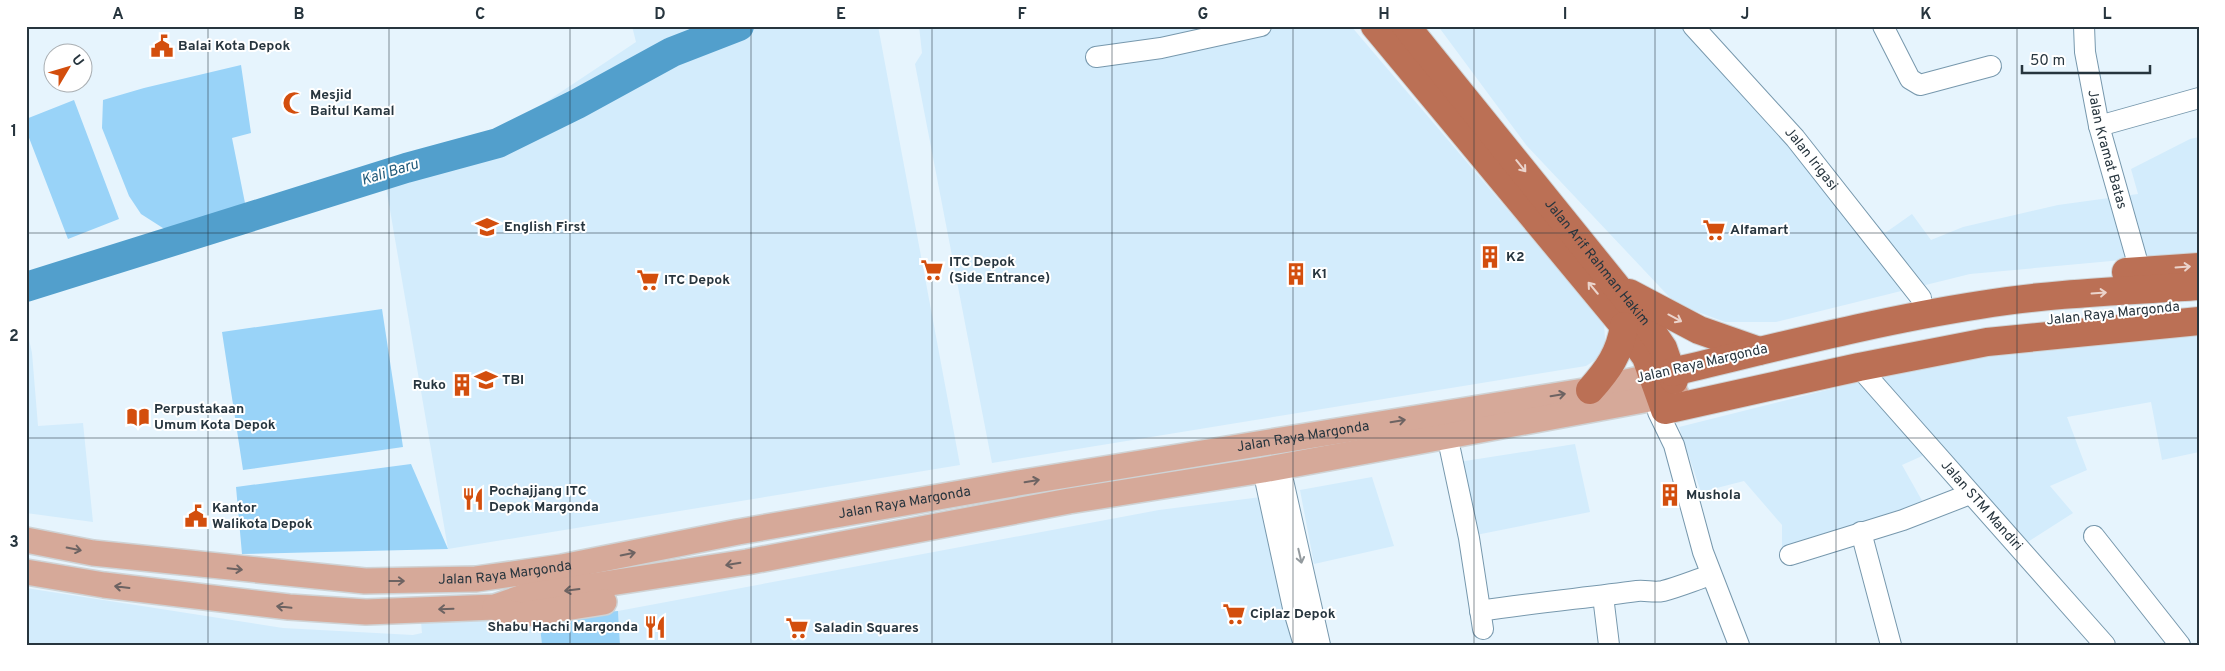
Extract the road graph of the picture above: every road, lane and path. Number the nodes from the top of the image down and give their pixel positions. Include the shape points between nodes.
1 (1261, 26) edge
2 (1360, 26) edge
3 (1375, 26) edge
4 (1406, 26) edge
5 (1422, 26) edge
6 (1693, 26) edge
7 (1884, 26) edge
8 (2084, 26) edge
9 (1096, 57) dead end
10 (1991, 66) dead end
11 (2199, 98) edge
12 (2099, 126) junction
13 (1481, 136) junction
14 (2199, 267) edge
15 (2140, 271) junction
16 (1617, 286) junction
17 (2199, 286) edge
18 (2036, 290) junction
19 (1921, 298) junction
20 (2199, 306) edge
21 (2199, 321) edge
22 (1624, 326) junction
23 (1986, 334) junction
24 (1768, 349) junction
25 (1856, 359) junction
26 (1590, 390) junction
27 (1666, 396) junction
28 (1450, 449) junction
29 (1273, 474) junction
30 (1970, 494) junction
31 (1861, 532) junction
32 (2094, 536) dead end
33 (26, 540) edge
34 (1790, 555) dead end
35 (26, 572) edge
36 (1711, 575) junction
37 (1603, 596) junction
38 (1304, 645) edge
39 (1320, 645) edge
40 (1609, 645) edge
41 (1740, 645) edge
42 (1891, 645) edge
43 (2105, 645) edge
44 (2180, 645) edge

1 - 9 street via 1160,48
2 - 13 street, Jalan Arif Rahman Hakim via 1420,95
3 - 13 highway, Jalan Arif Rahman Hakim via 1452,120
4 - 13 highway, Jalan Arif Rahman Hakim via 1462,93
5 - 13 street, Jalan Arif Rahman Hakim via 1448,59
6 - 19 street, Jalan Irigasi via 1795,138
7 - 10 street via 1910,80 1920,85
8 - 12 street, Jalan Kramat Batas via 2085,52
11 - 12 street
12 - 15 street, Jalan Kramat Batas
13 -> 16 highway, Jalan Arif Rahman Hakim
22 -> 13 highway, Jalan Arif Rahman Hakim
15 -> 14 highway, Jalan Raya Margonda
15 - 18 highway, Jalan Raya Margonda
16 -> 24 highway via 1699,330
16 - 27 highway, Jalan Arif Rahman Hakim via 1656,336 1667,357
18 -> 17 highway, Jalan Raya Margonda
18 - 19 highway, Jalan Raya Margonda
18 - 24 highway, Jalan Raya Margonda
19 - 24 highway, Jalan Raya Margonda via 1807,325
20 - 23 highway, Jalan Raya Margonda
21 - 23 highway, Jalan Raya Margonda
22 - 26 highway via 1617,354
22 - 27 highway, Jalan Arif Rahman Hakim via 1646,357
23 - 25 highway, Jalan Raya Margonda
24 - 27 highway, Jalan Raya Margonda
25 - 27 highway, Jalan Raya Margonda
25 - 30 street, Jalan STM Mandiri
26 - 27 main road, Jalan Raya Margonda
33 -> 26 main road, Jalan Raya Margonda via 93,553 365,582 476,579 562,567 738,532 1018,483
27 - 28 main road, Jalan Raya Margonda
27 - 29 main road, Jalan Raya Margonda
27 - 36 street via 1674,445
28 - 29 main road, Jalan Raya Margonda
28 - 37 street via 1469,538 1481,620 1547,600
29 -> 35 main road, Jalan Raya Margonda via 989,523 526,596 495,607 366,612 289,607
29 - 38 street via 1294,608
29 -> 39 street
30 - 31 street
30 - 43 street, Jalan STM Mandiri
31 - 34 street
31 - 42 street
32 - 44 street
36 - 37 street via 1663,591 1649,593 1640,590
36 - 41 street
37 - 40 street

